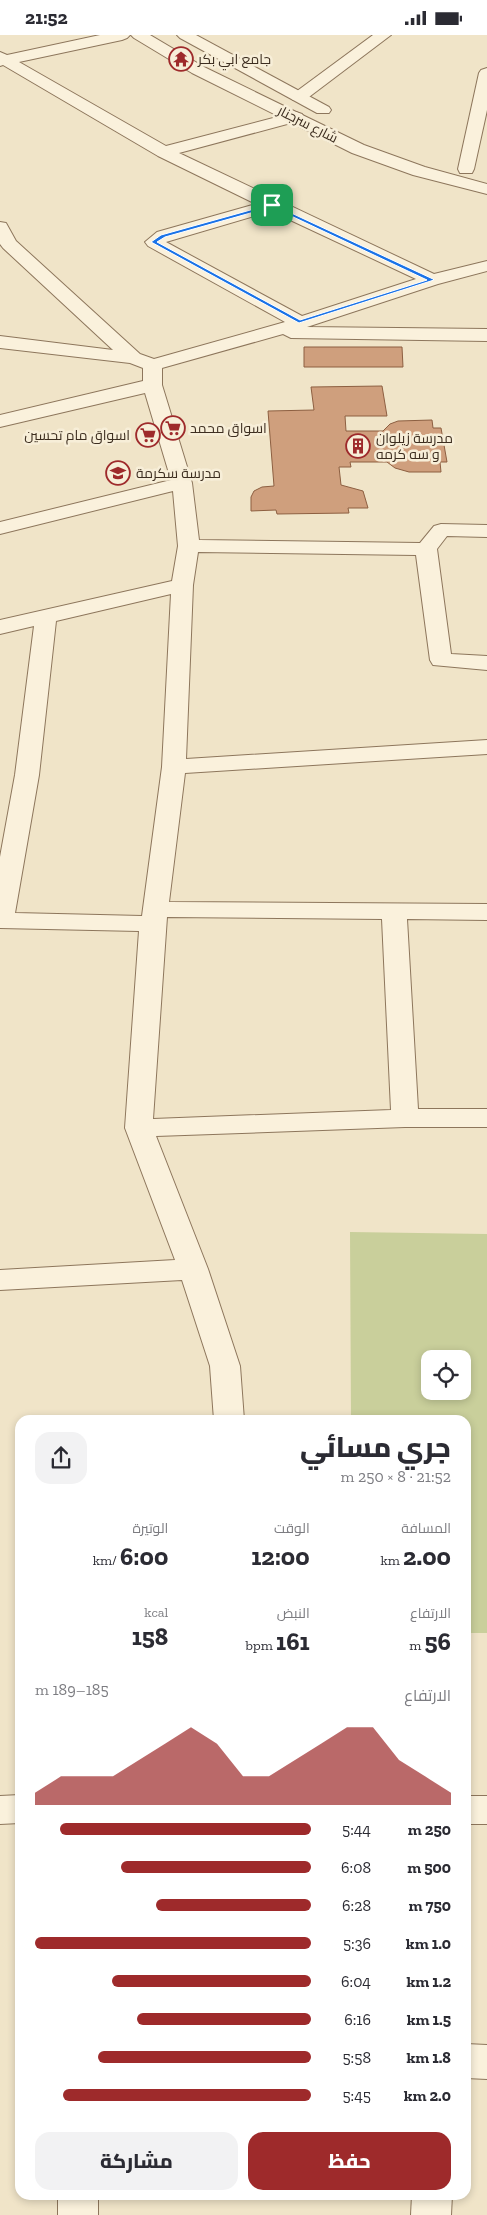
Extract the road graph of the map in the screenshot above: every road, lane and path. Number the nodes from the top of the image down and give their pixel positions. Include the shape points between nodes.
1 (122, 35) edge
2 (139, 35) edge
3 (384, 35) edge
4 (188, 37) edge
5 (155, 45) junction
6 (2, 59) edge
7 (486, 83) edge
8 (299, 97) junction
9 (296, 117) junction
10 (337, 117) dead end
11 (399, 147) dead end
12 (164, 152) junction
13 (466, 169) junction
14 (487, 175) edge
15 (487, 189) edge
16 (272, 205) junction
17 (0, 227) edge
18 (487, 266) edge
19 (432, 280) junction
20 (299, 322) junction
21 (272, 332) junction
22 (487, 335) edge
23 (0, 342) edge
24 (146, 369) junction
25 (0, 421) edge
26 (182, 483) junction
27 (0, 528) edge
28 (487, 531) edge
29 (189, 546) junction
30 (426, 549) junction
31 (182, 585) junction
32 (46, 616) junction
33 (0, 627) edge
34 (487, 663) edge
35 (487, 747) edge
36 (174, 767) junction
37 (394, 911) junction
38 (487, 912) edge
39 (154, 916) junction
40 (0, 920) edge
41 (405, 1118) junction
42 (487, 1118) edge
43 (139, 1128) junction
44 (193, 1269) junction
45 (0, 1280) edge
46 (229, 1415) edge
47 (15, 1809) edge
48 (0, 1810) edge
49 (471, 1810) edge
50 (487, 1810) edge
51 (471, 2061) edge
52 (487, 2062) edge
53 (78, 2200) edge
54 (432, 2200) edge
55 (78, 2215) edge
56 (432, 2215) edge

1 - 6 street
2 - 5 street, شارع سرجنار
3 - 8 street
4 - 5 street
4 - 8 street, شارع سرجنار
5 - 9 street, شارع سرجنار via 198,70
6 - 12 street
7 - 13 street
8 - 10 street, شارع سرجنار
9 - 12 street
9 - 15 street, شارع سرجنار via 381,159
11 - 13 street
12 - 16 street
13 - 14 street
16 - 19 street
16 - 20 street via 163,236 154,242
17 - 24 street via 9,244
18 - 19 street
19 - 20 street
20 - 21 street
21 - 22 street
21 - 24 street
23 - 24 street
24 - 25 street
24 - 26 street
26 - 27 street
26 - 29 street
28 - 30 street via 441,530
29 - 30 street
29 - 31 street
30 - 34 street via 441,660
31 - 32 street
31 - 36 street
32 - 33 street
32 - 40 street via 27,775
35 - 36 street
36 - 39 street
37 - 38 street
37 - 39 street
37 - 41 street
39 - 40 street
39 - 43 street
41 - 42 street
41 - 43 street
43 - 44 street
44 - 45 street
44 - 46 street via 224,1367
47 - 48 street
49 - 50 street
51 - 52 street
53 - 55 street
54 - 56 street

